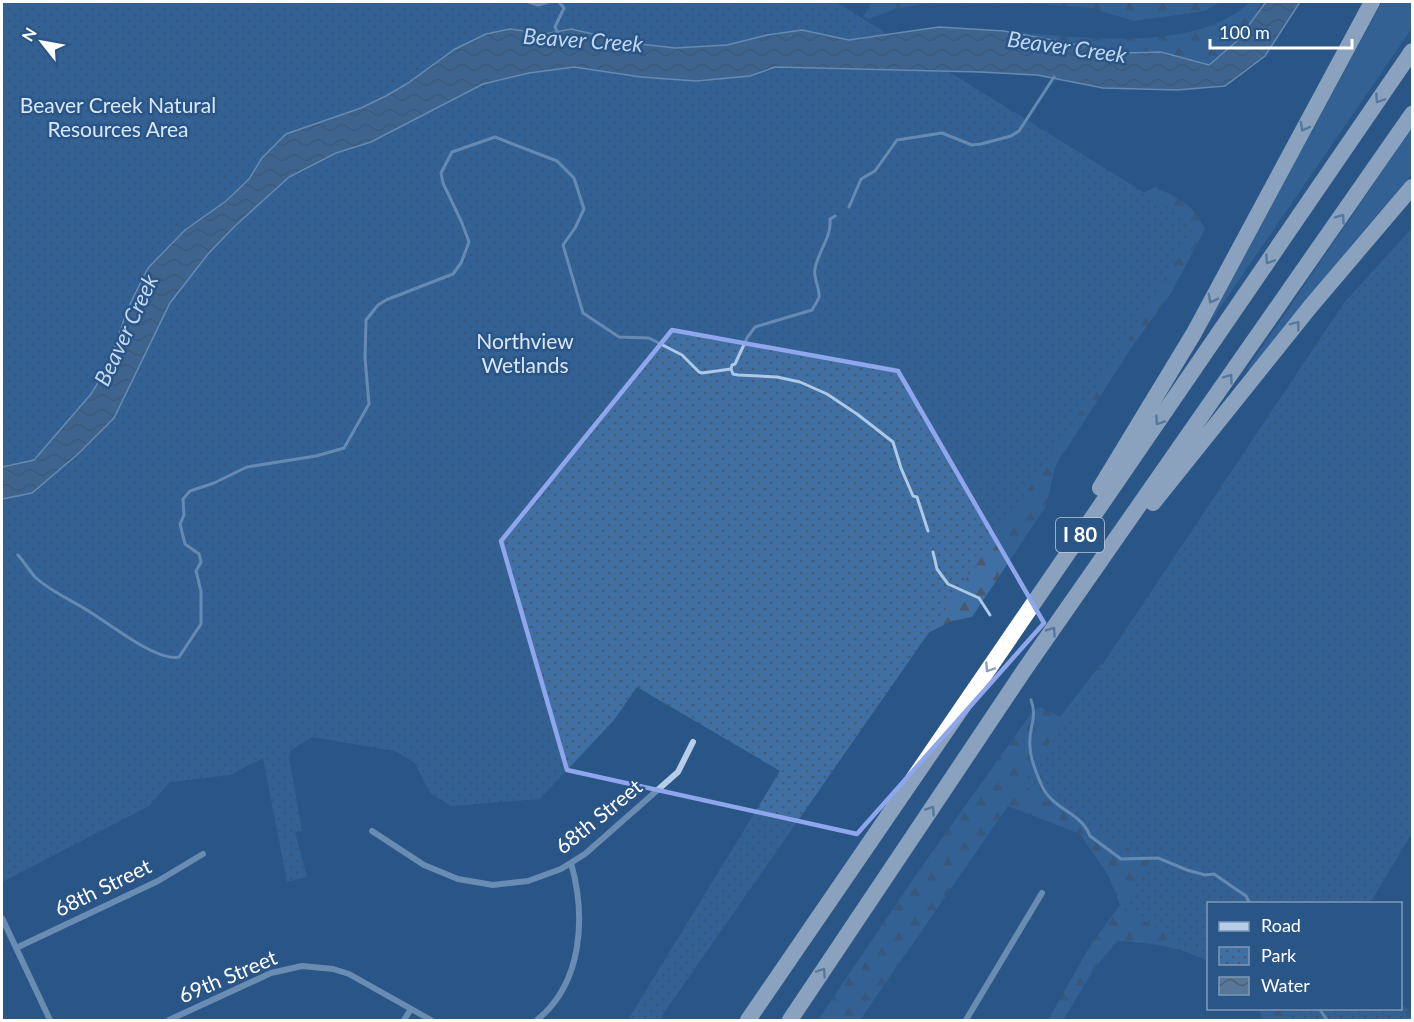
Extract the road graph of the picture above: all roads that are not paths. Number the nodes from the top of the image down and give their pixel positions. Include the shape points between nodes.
1 (1372, 2) edge
2 (1413, 51) edge
3 (1413, 114) edge
4 (1413, 187) edge
5 (1110, 546) junction
6 (1011, 636) junction
7 (693, 742) dead end
8 (372, 831) dead end
9 (203, 854) dead end
10 (571, 863) junction
11 (1042, 893) dead end
12 (2, 918) edge
13 (15, 948) junction
14 (411, 1009) junction
15 (50, 1020) edge
16 (169, 1020) edge
17 (404, 1020) edge
18 (431, 1020) edge
19 (537, 1020) edge
20 (748, 1020) edge
21 (790, 1020) edge
22 (966, 1020) edge

1 -> 6 highway via 1194,333
2 -> 6 highway, I 80
5 -> 3 highway, I 80
5 -> 4 highway via 1142,516 1310,307
21 -> 5 highway, I 80
6 -> 20 highway, I 80
7 - 10 street, 68th Street via 678,772
8 - 10 street, 68th Street via 424,865 474,883 528,881
9 - 13 street, 68th Street via 158,881
10 - 19 street via 579,914 575,956 562,992
11 - 22 street
12 - 13 street
13 - 15 street
14 - 16 street, 69th Street via 349,974 302,966 271,973
14 - 17 street
14 - 18 street, 69th Street

